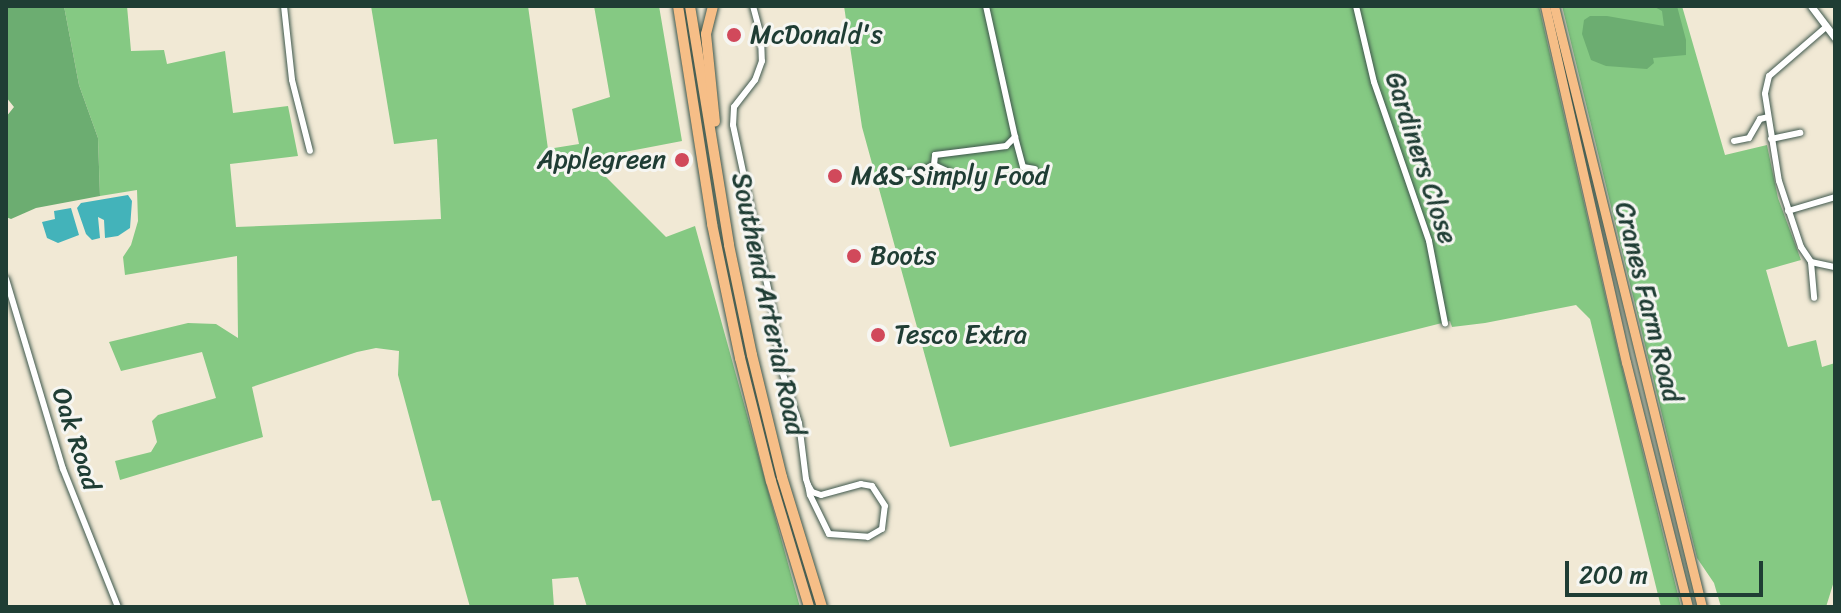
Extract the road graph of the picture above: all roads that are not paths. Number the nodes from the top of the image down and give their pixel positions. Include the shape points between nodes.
1 (284, 6) edge
2 (677, 6) edge
3 (690, 6) edge
4 (713, 6) edge
5 (752, 6) edge
6 (986, 6) edge
7 (1356, 6) edge
8 (1545, 6) edge
9 (1554, 6) edge
10 (1811, 6) edge
11 (1826, 27) junction
12 (1835, 38) edge
13 (1768, 117) junction
14 (1800, 133) dead end
15 (1015, 137) junction
16 (1771, 139) junction
17 (1734, 141) dead end
18 (310, 151) dead end
19 (934, 165) junction
20 (1035, 169) dead end
21 (951, 173) dead end
22 (889, 175) dead end
23 (1835, 197) edge
24 (1788, 211) junction
25 (729, 245) junction
26 (1811, 262) junction
27 (1835, 267) edge
28 (6, 279) edge
29 (1814, 298) dead end
30 (1445, 323) dead end
31 (808, 485) junction
32 (118, 607) edge
33 (809, 607) edge
34 (822, 607) edge
35 (1688, 607) edge
36 (1702, 607) edge

1 - 18 street via 292,80
2 - 33 highway, Southend Arterial Road via 740,358
3 - 25 highway, Southend Arterial Road
4 - 25 highway via 706,34
5 - 31 street via 762,61 734,107 733,125
6 - 15 street
7 - 30 street, Gardiners Close via 1374,82 1429,241
8 - 35 main road, Cranes Farm Road
9 - 36 main road, Cranes Farm Road
10 - 11 street
11 - 12 street
11 - 13 street via 1769,76
13 - 16 street
13 - 17 street via 1760,119 1749,138
14 - 16 street
15 - 19 street via 1006,146 935,155
15 - 20 street via 1023,167
16 - 24 street
19 - 21 street
19 - 22 street
23 - 24 street
24 - 26 street
25 - 34 highway, Southend Arterial Road via 782,477
26 - 27 street
26 - 29 street
28 - 32 street, Oak Road via 63,469
31 - 31 street via 821,495 872,486 885,506 882,529 868,537 829,534

